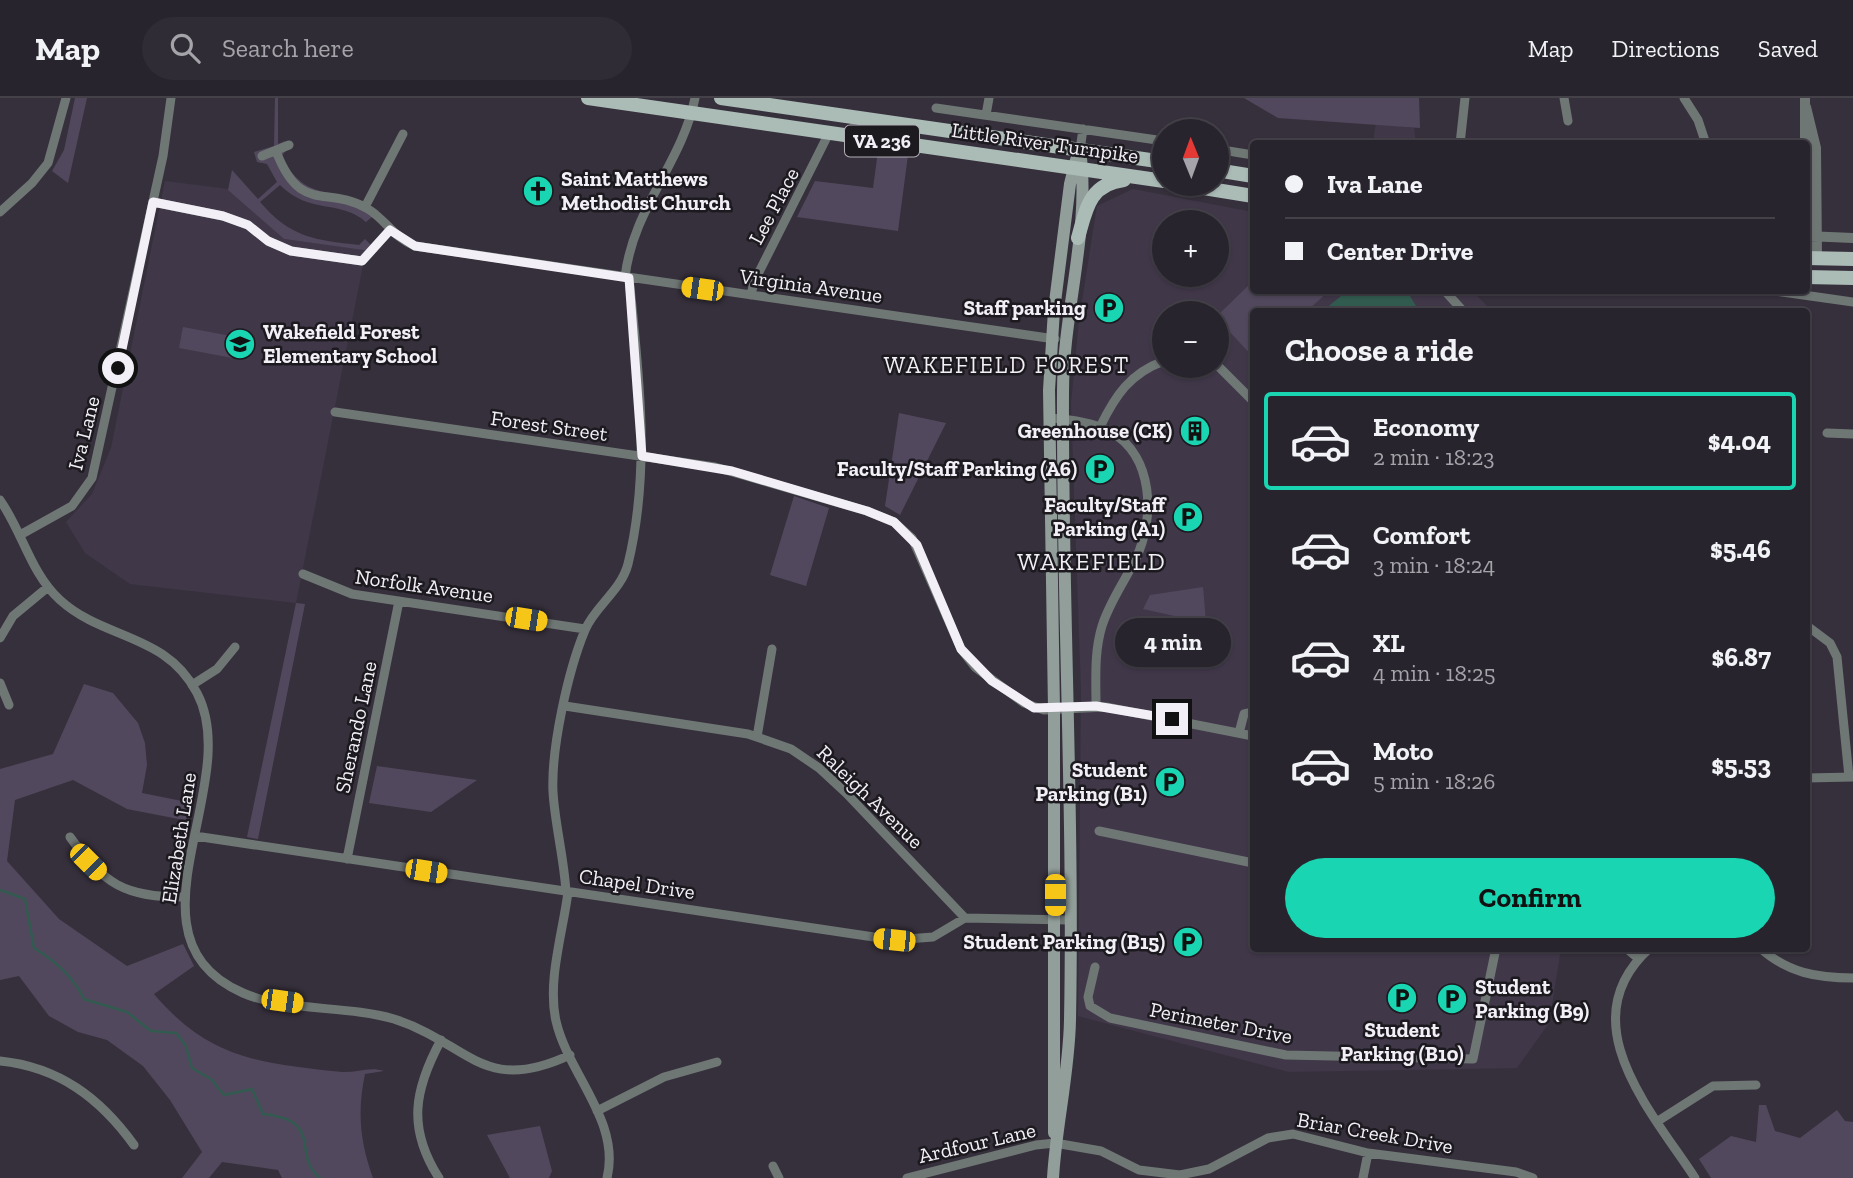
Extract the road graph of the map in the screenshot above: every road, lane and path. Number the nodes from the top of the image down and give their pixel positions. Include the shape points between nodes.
1 (66, 98) edge
2 (171, 98) edge
3 (588, 98) edge
4 (721, 98) edge
5 (989, 98) edge
6 (1465, 98) edge
7 (1564, 98) edge
8 (1684, 98) edge
9 (1805, 102) edge
10 (694, 105) edge
11 (936, 108) dead end
12 (986, 115) junction
13 (1568, 121) dead end
14 (1083, 129) junction
15 (829, 133) junction
16 (403, 134) dead end
17 (1152, 139) edge
18 (1460, 140) edge
19 (1705, 140) edge
20 (1805, 140) edge
21 (289, 145) dead end
22 (1080, 150) junction
23 (276, 151) junction
24 (1229, 151) edge
25 (1250, 155) edge
26 (262, 156) dead end
27 (1152, 160) edge
28 (1078, 170) junction
29 (1229, 172) edge
30 (1250, 176) edge
31 (1143, 178) junction
32 (1152, 179) edge
33 (1229, 192) edge
34 (1250, 196) edge
35 (153, 202) junction
36 (365, 207) junction
37 (0, 212) edge
38 (390, 230) junction
39 (1811, 236) edge
40 (1078, 238) junction
41 (1853, 238) edge
42 (1811, 258) edge
43 (1853, 259) edge
44 (1810, 276) edge
45 (627, 278) junction
46 (1853, 278) edge
47 (1448, 294) edge
48 (1796, 294) edge
49 (751, 295) junction
50 (1853, 302) edge
51 (1460, 308) edge
52 (1051, 338) junction
53 (1066, 340) junction
54 (1152, 366) edge
55 (1229, 377) edge
56 (1250, 398) edge
57 (335, 412) dead end
58 (1049, 418) junction
59 (1063, 419) junction
60 (1100, 427) junction
61 (1827, 433) dead end
62 (1853, 434) edge
63 (642, 456) junction
64 (0, 500) edge
65 (20, 535) junction
66 (303, 574) dead end
67 (48, 587) junction
68 (399, 601) junction
69 (1810, 628) edge
70 (585, 629) junction
71 (0, 638) edge
72 (235, 647) dead end
73 (772, 649) dead end
74 (0, 683) edge
75 (192, 685) junction
76 (9, 705) dead end
77 (565, 706) junction
78 (1096, 706) junction
79 (1069, 707) junction
80 (1054, 709) junction
81 (1250, 713) edge
82 (1239, 733) junction
83 (1250, 735) edge
84 (757, 737) junction
85 (1851, 777) edge
86 (1810, 778) edge
87 (1099, 831) dead end
88 (195, 836) junction
89 (70, 837) dead end
90 (347, 859) junction
91 (1250, 862) edge
92 (567, 892) junction
93 (183, 897) junction
94 (965, 918) junction
95 (1055, 919) junction
96 (1070, 919) junction
97 (1495, 952) edge
98 (1631, 952) edge
99 (1646, 952) edge
100 (1765, 952) edge
101 (1639, 959) junction
102 (1095, 967) dead end
103 (1853, 978) edge
104 (441, 1040) junction
105 (570, 1055) junction
106 (0, 1061) edge
107 (717, 1062) dead end
108 (1756, 1085) dead end
109 (597, 1111) junction
110 (1658, 1121) junction
111 (1055, 1143) junction
112 (134, 1145) dead end
113 (1368, 1153) junction
114 (773, 1166) dead end
115 (439, 1178) edge
116 (607, 1178) edge
117 (779, 1178) edge
118 (907, 1178) edge
119 (1053, 1178) edge
120 (1363, 1178) edge
121 (1533, 1178) edge
122 (1695, 1178) edge

1 - 37 street via 48,163
2 - 35 street, Iva Lane
3 - 10 main road, Little River Turnpike / VA 236
4 - 22 main road, Little River Turnpike / VA 236
5 - 12 street
6 - 18 street
7 - 13 street
8 - 19 street
9 - 20 street
9 - 39 street via 1816,148
10 - 15 main road, Little River Turnpike / VA 236
10 - 45 street via 636,225
11 - 12 street
12 - 14 street
14 - 17 street
14 - 22 street
15 - 28 main road, Little River Turnpike / VA 236
15 - 49 street, Lee Place
16 - 36 street
21 - 23 street
22 - 27 main road, Little River Turnpike / VA 236
22 - 28 main road
23 - 26 street
23 - 36 street via 288,176 303,190
24 - 25 street
28 - 31 main road, Little River Turnpike / VA 236
28 - 40 main road
28 - 52 main road
29 - 30 main road
31 - 32 main road, Little River Turnpike / VA 236
31 - 40 main road via 1113,181 1094,193
33 - 34 main road
35 - 38 street via 223,216 291,251 362,261
35 - 65 street, Iva Lane via 92,478 72,506
36 - 38 street, Virginia Avenue
38 - 45 street, Virginia Avenue via 415,246
39 - 41 street
39 - 42 street
40 - 53 main road
42 - 43 main road
44 - 46 main road
45 - 49 street, Virginia Avenue
45 - 63 street
47 - 51 street
48 - 50 street
49 - 52 street, Virginia Avenue
52 - 53 street, Virginia Avenue
52 - 58 main road
53 - 59 main road
54 - 60 street via 1120,390
55 - 56 street
57 - 63 street, Forest Street
58 - 59 street
58 - 80 main road
59 - 60 street
59 - 79 main road
60 - 78 street via 1134,454 1144,475 1147,502 1142,542 1113,597 1098,639
61 - 62 street
63 - 70 street via 628,565
63 - 80 street, Forest Street via 732,471 894,522 917,545 968,659 1024,703
64 - 65 street, Elizabeth Lane
65 - 67 street, Elizabeth Lane
66 - 68 street, Norfolk Avenue via 341,592
67 - 71 street via 13,616
67 - 75 street, Elizabeth Lane via 81,616 162,652
68 - 70 street, Norfolk Avenue
68 - 90 street, Sherando Lane
69 - 85 street via 1830,643 1837,657
70 - 77 street
72 - 75 street via 217,669
73 - 84 street
74 - 76 street
75 - 88 street, Elizabeth Lane via 204,708 210,739
77 - 84 street, Raleigh Avenue
77 - 92 street via 553,786
78 - 79 street, Forest Street
78 - 82 street, Forest Street
79 - 80 street, Forest Street
79 - 96 main road
80 - 95 main road
81 - 82 street via 1244,714
82 - 83 street, Forest Street
84 - 94 street, Raleigh Avenue via 791,749 819,768
85 - 86 street
87 - 91 street
88 - 90 street, Chapel Drive
88 - 93 street, Elizabeth Lane
89 - 93 street via 101,875 121,888 147,896
90 - 92 street, Chapel Drive
92 - 94 street, Chapel Drive via 894,940 933,937
92 - 105 street via 554,1005 560,1036
93 - 104 street, Elizabeth Lane via 186,927 199,956 234,989 259,998 382,1016
94 - 95 street
95 - 96 street
95 - 111 main road
96 - 111 main road via 1069,1045
97 - 102 street, Perimeter Drive via 1474,1059 1286,1055 1110,1018 1090,1006
98 - 101 street
99 - 101 street
100 - 103 street via 1800,973
101 - 110 street via 1619,998 1616,1040 1624,1068
104 - 105 street, Elizabeth Lane via 480,1064 504,1071 540,1068
104 - 115 street via 422,1080 417,1110 425,1154
105 - 109 street
106 - 112 street via 41,1069 73,1084 103,1107
107 - 109 street via 664,1077
108 - 110 street via 1713,1086
109 - 116 street via 609,1144
110 - 122 street
111 - 113 street, Briar Creek Drive via 1101,1151 1139,1170 1165,1175 1209,1168 1256,1142 1280,1135 1307,1136
111 - 118 street, Ardfour Lane
111 - 119 main road
113 - 120 street
113 - 121 street, Briar Creek Drive
114 - 117 street

